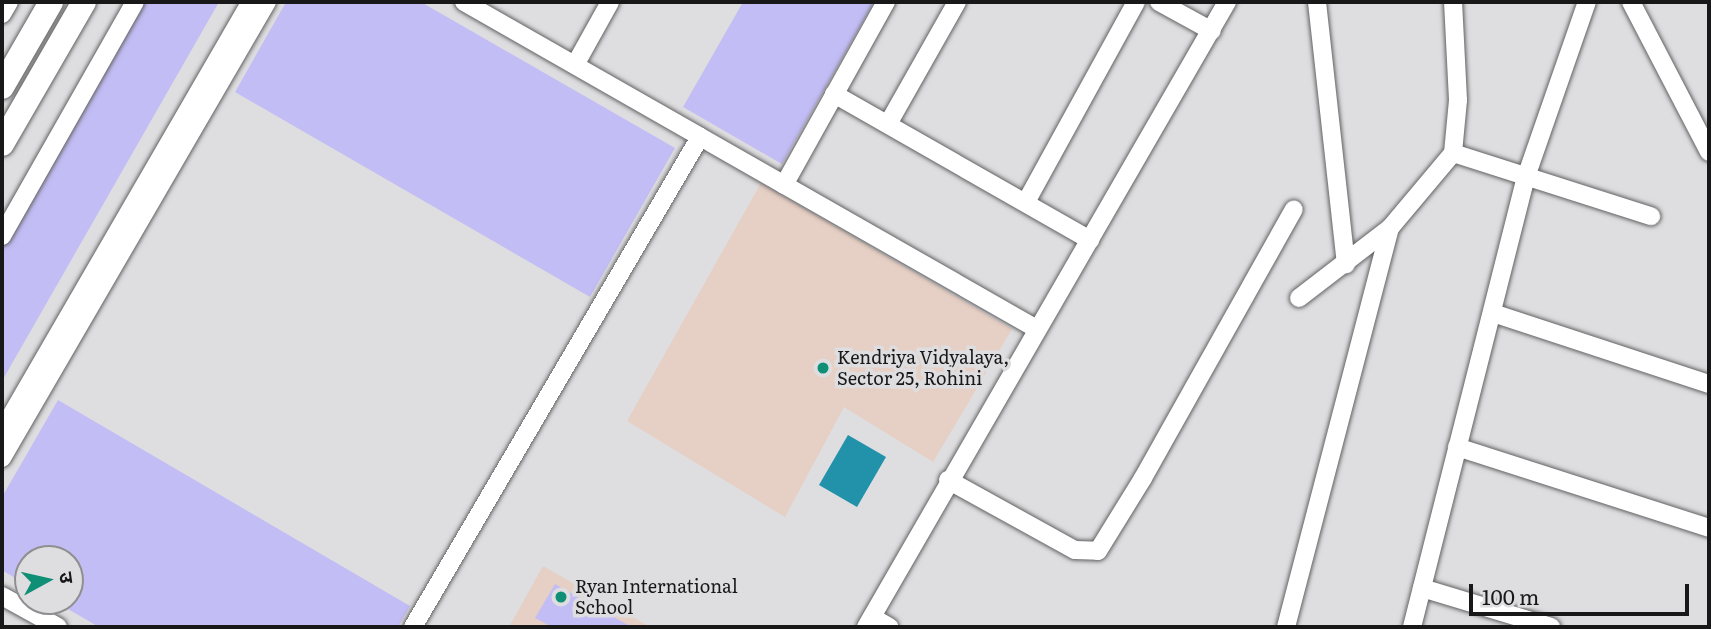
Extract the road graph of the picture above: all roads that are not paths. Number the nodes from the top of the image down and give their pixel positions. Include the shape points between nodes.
1 (9, 2) edge
2 (51, 2) edge
3 (84, 2) edge
4 (135, 2) edge
5 (251, 2) edge
6 (267, 2) edge
7 (464, 2) edge
8 (610, 2) edge
9 (886, 2) edge
10 (957, 2) edge
11 (1136, 2) edge
12 (1158, 2) edge
13 (1227, 2) edge
14 (1317, 2) edge
15 (1452, 2) edge
16 (1587, 2) edge
17 (1631, 2) edge
18 (2, 14) edge
19 (1212, 31) junction
20 (575, 65) junction
21 (2, 87) edge
22 (834, 94) junction
23 (888, 124) junction
24 (700, 137) junction
25 (2, 144) edge
26 (1709, 152) edge
27 (1453, 153) junction
28 (1527, 174) junction
29 (784, 185) junction
30 (1026, 202) junction
31 (1294, 209) dead end
32 (1651, 216) dead end
33 (1390, 228) junction
34 (2, 236) edge
35 (1090, 240) junction
36 (1346, 264) junction
37 (1299, 298) dead end
38 (1493, 313) junction
39 (1035, 328) junction
40 (1709, 384) edge
41 (2, 431) edge
42 (1457, 447) junction
43 (2, 458) edge
44 (948, 480) junction
45 (1709, 528) edge
46 (1422, 588) junction
47 (2, 596) edge
48 (869, 622) edge
49 (58, 627) edge
50 (413, 627) edge
51 (889, 627) edge
52 (1286, 627) edge
53 (1412, 627) edge
54 (1551, 627) edge

1 - 18 street
2 - 21 main road
3 - 25 main road
4 - 34 street
5 - 41 street
6 - 43 street
7 - 20 street
8 - 20 street
9 - 22 street
10 - 23 street
11 - 30 street
12 - 19 street
13 - 19 street
14 - 36 street
15 - 27 street via 1458,100
16 - 28 street
17 - 26 street
19 - 35 street
20 - 24 street
22 - 23 street
22 - 29 street
23 - 30 street
24 - 29 street
24 - 50 street
27 - 28 street
27 - 33 street
28 - 32 street
28 - 38 street
29 - 39 street
30 - 35 street
31 - 44 street via 1098,551 1075,550
33 - 36 street
33 - 52 street
35 - 39 street
36 - 37 street
38 - 40 street
38 - 42 street
39 - 44 street
42 - 45 street
42 - 46 street
44 - 48 street
46 - 53 street
46 - 54 street
47 - 49 street
48 - 51 street

